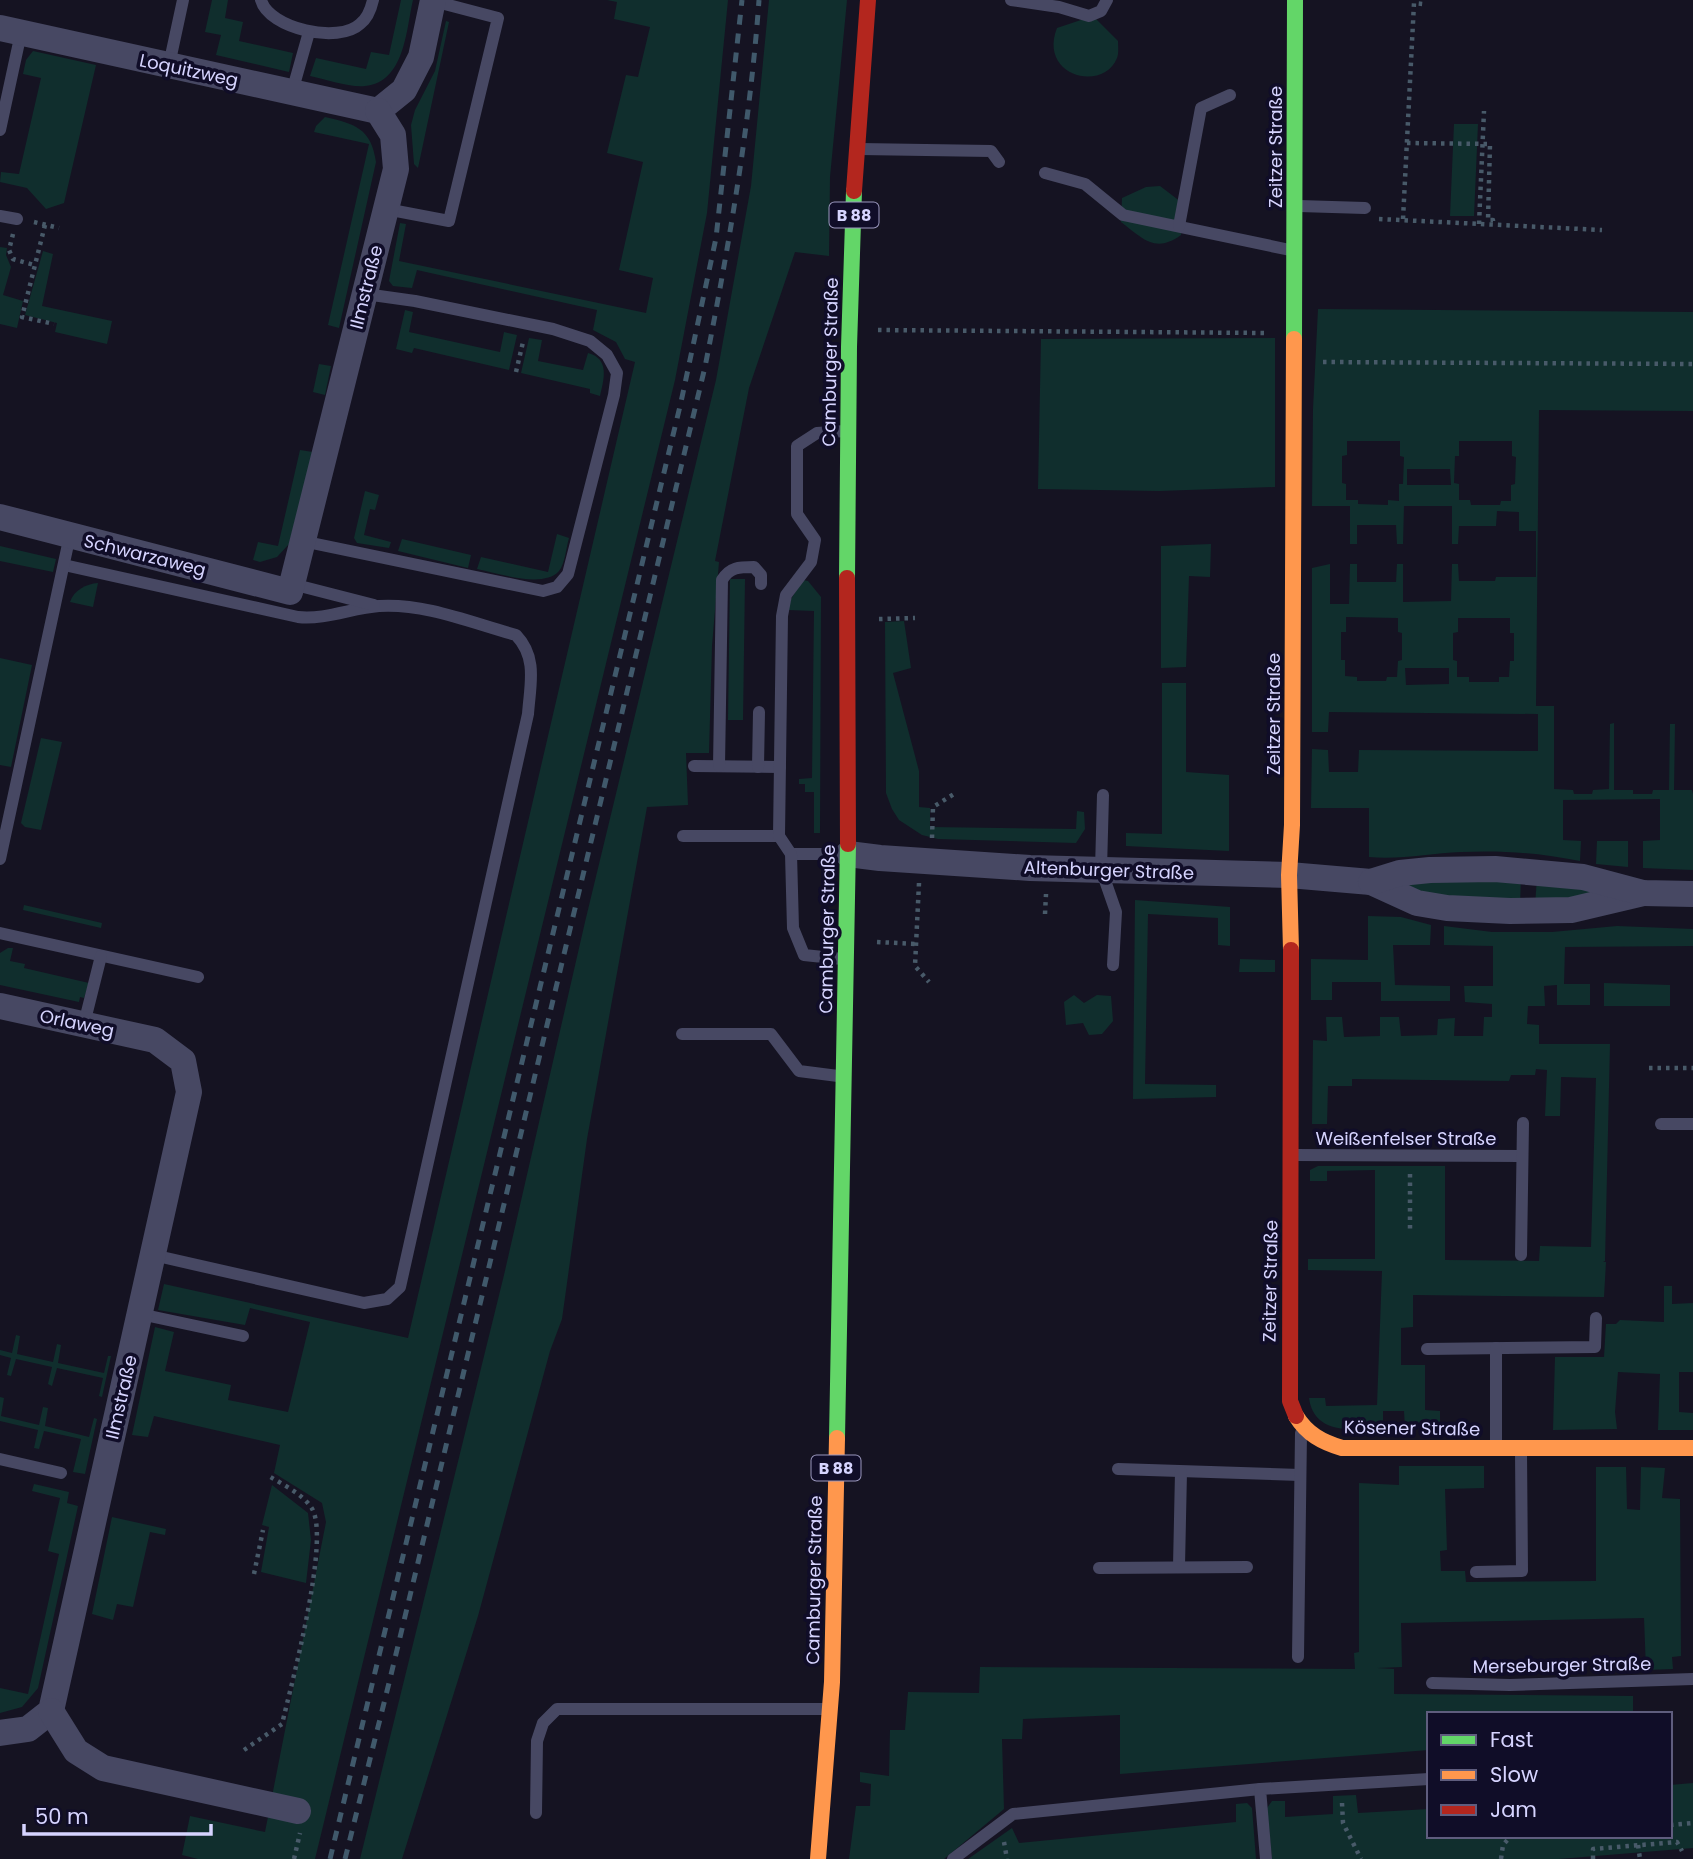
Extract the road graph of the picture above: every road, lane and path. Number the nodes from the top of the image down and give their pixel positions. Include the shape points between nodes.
1 (183, 0) edge
2 (261, 0) edge
3 (373, 0) edge
4 (868, 0) edge
5 (1011, 0) edge
6 (1107, 0) edge
7 (1295, 0) edge
8 (433, 1) edge
9 (1423, 4) dead end
10 (10, 31) edge
11 (309, 32) junction
12 (169, 65) junction
13 (292, 92) junction
14 (1230, 95) dead end
15 (377, 111) junction
16 (1484, 111) dead end
17 (0, 130) edge
18 (1407, 143) junction
19 (1483, 144) junction
20 (856, 148) junction
21 (999, 162) dead end
22 (1045, 173) dead end
23 (1294, 206) junction
24 (1365, 208) dead end
25 (386, 209) junction
26 (0, 216) edge
27 (17, 219) junction
28 (1377, 219) dead end
29 (1403, 219) junction
30 (1479, 224) junction
31 (45, 225) junction
32 (1493, 225) junction
33 (1178, 226) junction
34 (59, 228) dead end
35 (1602, 230) dead end
36 (1294, 251) junction
37 (34, 265) junction
38 (365, 294) junction
39 (54, 324) dead end
40 (526, 324) junction
41 (870, 330) dead end
42 (1293, 334) junction
43 (1294, 362) junction
44 (1693, 364) edge
45 (516, 372) dead end
46 (848, 431) junction
47 (0, 517) edge
48 (70, 535) junction
49 (815, 540) junction
50 (302, 541) junction
51 (838, 541) junction
52 (64, 565) junction
53 (761, 584) dead end
54 (291, 588) junction
55 (378, 606) junction
56 (915, 618) dead end
57 (878, 619) dead end
58 (759, 712) dead end
59 (694, 766) dead end
60 (719, 766) junction
61 (758, 767) junction
62 (780, 767) junction
63 (954, 794) dead end
64 (1104, 795) dead end
65 (683, 836) dead end
66 (779, 836) junction
67 (926, 852) junction
68 (791, 854) junction
69 (848, 854) junction
70 (0, 859) edge
71 (1101, 869) junction
72 (1289, 875) junction
73 (1371, 882) junction
74 (1643, 893) junction
75 (1693, 894) edge
76 (0, 933) edge
77 (877, 942) dead end
78 (916, 944) junction
79 (101, 956) junction
80 (846, 959) junction
81 (1113, 965) dead end
82 (198, 977) dead end
83 (929, 982) dead end
84 (0, 1006) edge
85 (83, 1024) junction
86 (682, 1034) dead end
87 (155, 1040) joint
88 (1649, 1068) dead end
89 (1693, 1068) edge
90 (842, 1077) junction
91 (1523, 1123) dead end
92 (1661, 1124) dead end
93 (1693, 1124) edge
94 (1291, 1155) junction
95 (1410, 1156) junction
96 (1521, 1156) junction
97 (1410, 1229) dead end
98 (153, 1255) junction
99 (1521, 1255) dead end
100 (139, 1314) junction
101 (1596, 1318) dead end
102 (243, 1336) dead end
103 (1496, 1348) junction
104 (1427, 1349) dead end
105 (1301, 1425) junction
106 (1496, 1448) junction
107 (1521, 1448) junction
108 (1693, 1448) edge
109 (0, 1459) edge
110 (1118, 1469) dead end
111 (1181, 1472) junction
112 (61, 1473) dead end
113 (267, 1475) dead end
114 (1300, 1475) junction
115 (263, 1530) dead end
116 (1179, 1566) junction
117 (1247, 1567) dead end
118 (1100, 1568) dead end
119 (1476, 1572) dead end
120 (254, 1574) dead end
121 (1298, 1657) dead end
122 (1693, 1679) edge
123 (1432, 1683) dead end
124 (831, 1709) junction
125 (51, 1711) junction
126 (0, 1733) edge
127 (244, 1750) dead end
128 (1427, 1779) edge
129 (1342, 1784) junction
130 (1260, 1789) junction
131 (298, 1811) dead end
132 (536, 1813) dead end
133 (1693, 1823) edge
134 (1672, 1825) edge
135 (1509, 1838) edge
136 (1629, 1838) edge
137 (1638, 1845) junction
138 (1630, 1846) junction
139 (1682, 1852) dead end
140 (818, 1859) edge
141 (953, 1859) edge
142 (1266, 1859) edge
143 (1361, 1859) edge
144 (1501, 1859) edge
145 (1592, 1859) edge
146 (1640, 1859) edge

1 - 12 lane
2 - 11 lane via 278,21
3 - 11 lane via 359,26 340,33
4 - 20 main road, Camburger Straße / B 88
5 - 6 lane via 1090,16 1101,11
7 - 23 main road, Zeitzer Straße
8 - 15 street via 421,57 404,90
8 - 25 lane via 498,19 449,221
9 - 18 path via 1414,4
10 - 12 street, Loquitzweg
10 - 17 lane
11 - 13 lane
12 - 13 street, Loquitzweg
13 - 15 street, Loquitzweg
14 - 33 lane via 1201,108
15 - 25 street, Ilmstraße via 393,135 396,169
16 - 19 path
18 - 19 path
18 - 29 path
19 - 30 path
19 - 32 path via 1490,144 1488,220 1493,220
20 - 21 lane via 991,151
20 - 46 main road, Camburger Straße / B 88
22 - 33 lane via 1085,184 1123,215
23 - 24 lane
23 - 36 main road, Zeitzer Straße
25 - 38 street, Ilmstraße
26 - 27 lane
27 - 31 path
27 - 37 path via 9,250 13,259
28 - 29 path
29 - 30 path
30 - 32 path
31 - 34 path
31 - 37 path
32 - 35 path
33 - 36 lane
36 - 42 main road, Zeitzer Straße
37 - 39 path via 22,317
38 - 40 lane
38 - 50 street, Ilmstraße
40 - 45 path
40 - 50 lane via 590,341 607,355 617,373 568,573 557,587 543,591
41 - 42 path
42 - 43 main road, Zeitzer Straße
43 - 44 path
43 - 72 main road, Zeitzer Straße
46 - 49 lane via 817,433 797,446 797,514
46 - 51 main road, Camburger Straße / B 88
47 - 48 street, Schwarzaweg
48 - 52 lane
48 - 54 street, Schwarzaweg
49 - 51 lane
49 - 62 lane via 811,562 786,595 782,616
50 - 54 street, Ilmstraße
51 - 69 main road, Camburger Straße / B 88
52 - 55 lane via 298,617
52 - 70 lane
53 - 60 lane via 754,567 736,567 722,580
54 - 55 lane
55 - 98 lane via 425,609 516,635 532,664 528,714 400,1287 387,1299 364,1303
56 - 57 path
58 - 61 lane
59 - 60 lane
60 - 61 lane
61 - 62 lane
62 - 66 lane
63 - 67 path via 933,807
64 - 71 lane
65 - 66 lane
66 - 68 lane
67 - 69 street, Altenburger Straße
67 - 71 street, Altenburger Straße
67 - 78 path
68 - 69 lane
68 - 80 lane via 793,928 804,954
69 - 80 main road, Camburger Straße / B 88
71 - 72 street, Altenburger Straße
71 - 81 lane via 1116,912
72 - 73 street, Altenburger Straße
72 - 94 main road, Zeitzer Straße
73 - 74 street, Altenburger Straße via 1400,873 1495,869 1583,877
73 - 74 street, Altenburger Straße via 1417,903 1510,911 1571,910
74 - 75 street, Altenburger Straße
76 - 79 lane
77 - 78 path
78 - 83 path via 915,966
79 - 82 lane
79 - 85 lane
80 - 90 main road, Camburger Straße / B 88
84 - 85 street, Orlaweg
85 - 87 street, Orlaweg
86 - 90 lane via 771,1034 799,1071
87 - 98 street, Ilmstraße via 183,1061 189,1092
88 - 89 path
90 - 124 main road, Camburger Straße / B 88
91 - 96 lane, Weißenfelser Straße
92 - 93 lane
94 - 95 lane, Weißenfelser Straße
94 - 105 main road, Zeitzer Straße via 1288,1386
95 - 96 lane, Weißenfelser Straße
95 - 97 path
96 - 99 lane, Weißenfelser Straße
98 - 100 street, Ilmstraße
100 - 102 lane
100 - 125 street, Ilmstraße
101 - 103 lane via 1595,1347
103 - 104 lane
103 - 106 lane, Kösener Straße
105 - 106 main road, Kösener Straße via 1325,1443 1342,1448
105 - 114 lane
106 - 107 main road, Kösener Straße
107 - 108 main road, Kösener Straße
107 - 119 lane via 1522,1571
109 - 112 lane
110 - 111 lane
111 - 114 lane
111 - 116 lane
113 - 127 path via 311,1507 317,1521 312,1593 282,1724
114 - 121 lane
115 - 120 path
116 - 117 lane
116 - 118 lane
122 - 123 lane, Merseburger Straße
124 - 132 lane via 558,1709 543,1723 537,1741
124 - 140 main road, Camburger Straße / B 88
125 - 126 street via 29,1730
125 - 131 street via 76,1751 103,1768
128 - 129 lane
129 - 130 lane
129 - 143 path via 1343,1823
130 - 141 lane via 1013,1814
130 - 142 lane
133 - 134 path
135 - 144 path
136 - 138 path
137 - 138 path
137 - 139 path via 1677,1842
137 - 146 path
138 - 145 path via 1593,1849

